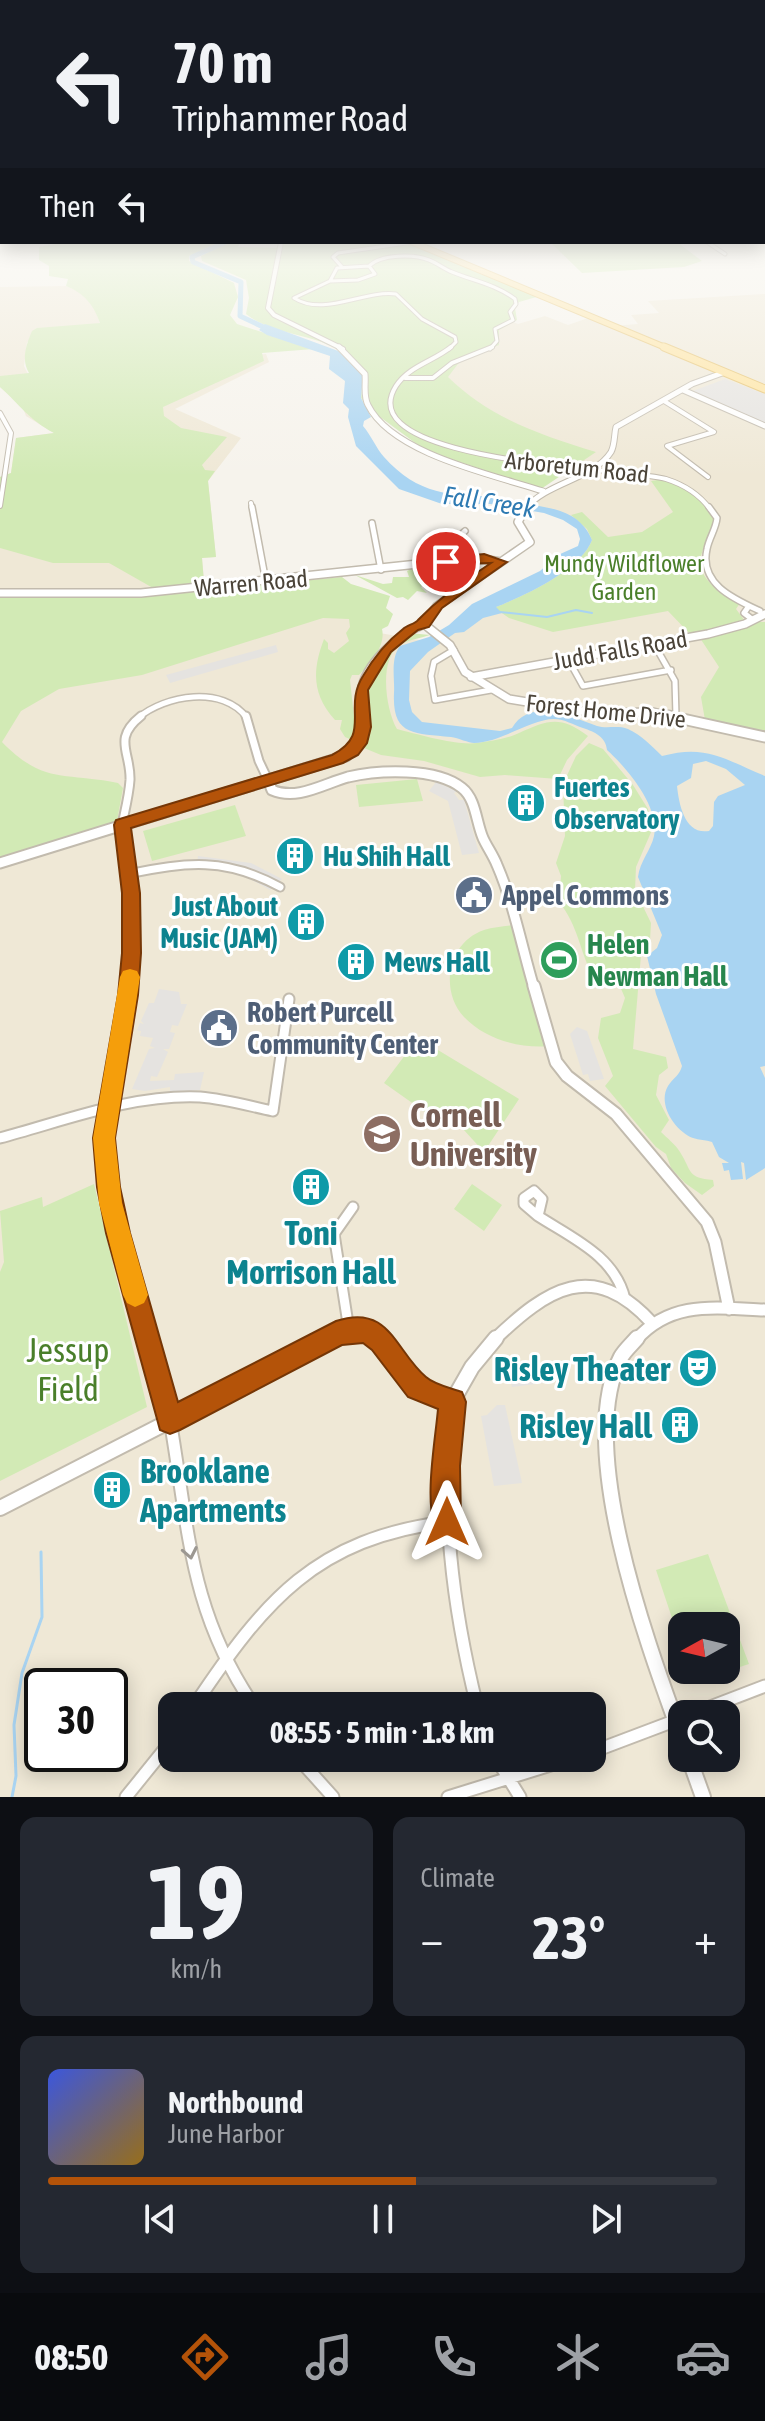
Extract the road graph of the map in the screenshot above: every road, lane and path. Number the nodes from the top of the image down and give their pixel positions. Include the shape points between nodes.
1 (269, 309) edge
2 (413, 309) edge
3 (511, 309) edge
4 (573, 309) edge
5 (725, 372) junction
6 (405, 378) junction
7 (765, 389) edge
8 (683, 390) junction
9 (664, 401) junction
10 (0, 413) edge
11 (765, 426) edge
12 (590, 468) junction
13 (708, 477) dead end
14 (543, 491) junction
15 (251, 503) dead end
16 (0, 506) edge
17 (372, 523) dead end
18 (465, 531) dead end
19 (501, 562) junction
20 (418, 566) junction
21 (381, 570) junction
22 (266, 582) junction
23 (0, 593) edge
24 (749, 606) junction
25 (763, 612) edge
26 (753, 620) junction
27 (424, 624) junction
28 (654, 644) junction
29 (454, 650) junction
30 (568, 659) junction
31 (671, 670) junction
32 (471, 677) junction
33 (491, 690) junction
34 (676, 716) junction
35 (765, 737) edge
36 (268, 780) junction
37 (122, 825) junction
38 (0, 863) edge
39 (128, 874) junction
40 (280, 887) dead end
41 (289, 999) dead end
42 (107, 1110) junction
43 (0, 1138) edge
44 (353, 1207) dead end
45 (538, 1216) dead end
46 (625, 1299) junction
47 (729, 1309) junction
48 (765, 1310) edge
49 (652, 1323) junction
50 (349, 1330) junction
51 (452, 1402) junction
52 (170, 1420) junction
53 (0, 1508) edge
54 (447, 1522) junction
55 (223, 1661) junction
56 (765, 1686) edge
57 (203, 1692) edge
58 (244, 1692) edge
59 (474, 1692) edge
60 (672, 1700) edge
61 (728, 1700) edge
62 (668, 1724) edge
63 (606, 1747) edge
64 (158, 1757) edge
65 (311, 1772) edge
66 (504, 1772) edge
67 (527, 1772) edge
68 (694, 1772) edge
69 (507, 1778) junction
70 (126, 1797) edge
71 (333, 1797) edge
72 (448, 1797) edge
73 (520, 1797) edge
74 (703, 1797) edge

1 - 14 street via 348,353 364,371 366,402 379,419 426,452
2 - 6 street via 456,340
3 - 6 street via 512,321 494,331 497,340 492,347 456,361 433,378
4 - 5 main road
5 - 7 main road
5 - 8 street
6 - 12 street, Arboretum Road via 394,391 392,407 402,423 424,438 485,457
8 - 9 street
8 - 11 street
9 - 12 street via 615,428 610,455
9 - 13 street via 714,432 667,446
10 - 16 street via 11,433
12 - 14 street
12 - 24 street, Arboretum Road via 662,477 704,498 718,521 705,553 708,576 723,592
14 - 19 street via 518,522 530,542
15 - 22 street
17 - 21 street
18 - 20 street
19 - 20 street, Warren Road via 479,557
19 - 27 street via 437,606
20 - 21 street, Warren Road
21 - 22 street, Warren Road
22 - 23 street, Warren Road via 141,593
24 - 25 street, Arboretum Road
24 - 26 street via 744,613
25 - 26 street, Judd Falls Road
26 - 28 street, Judd Falls Road
27 - 29 street, Forest Home Drive
27 - 36 street via 386,650 364,683 363,727 353,751
28 - 30 street, Judd Falls Road
28 - 31 street
29 - 32 street, Forest Home Drive
29 - 33 street via 438,656 431,666 435,700
30 - 31 street via 583,686
30 - 32 street, Judd Falls Road
31 - 34 street
32 - 33 street, Forest Home Drive
33 - 34 street, Forest Home Drive via 522,703
34 - 35 street, Forest Home Drive
36 - 37 street
36 - 37 street via 249,721 239,708 210,698 169,702 141,715 126,732 130,780
36 - 47 street via 272,790 287,796 349,777 411,772 445,779 466,792 498,865 556,1062 616,1114 707,1222
37 - 38 street
37 - 39 street
39 - 40 street via 207,862 250,870
39 - 42 street via 130,978
41 - 42 street via 273,1111 194,1097
42 - 43 street
42 - 52 street via 104,1138 111,1203
44 - 50 street via 334,1234
45 - 46 street via 606,1263 622,1282
46 - 49 street
46 - 51 street via 588,1285 555,1291 487,1345
47 - 48 street
47 - 49 street via 678,1313
49 - 60 street via 634,1339 616,1369 608,1393 605,1450 637,1607
50 - 51 street via 374,1334 417,1388
50 - 52 street
51 - 54 street
52 - 53 street
52 -> 55 street via 193,1570
54 - 55 street via 366,1536 334,1551 293,1581
54 - 59 street via 459,1626
55 - 57 street
55 - 58 street
56 - 61 street
62 - 63 street
64 - 70 street
65 - 71 street
66 - 69 street
67 - 69 street
68 - 74 street
69 - 72 street
69 - 73 street

